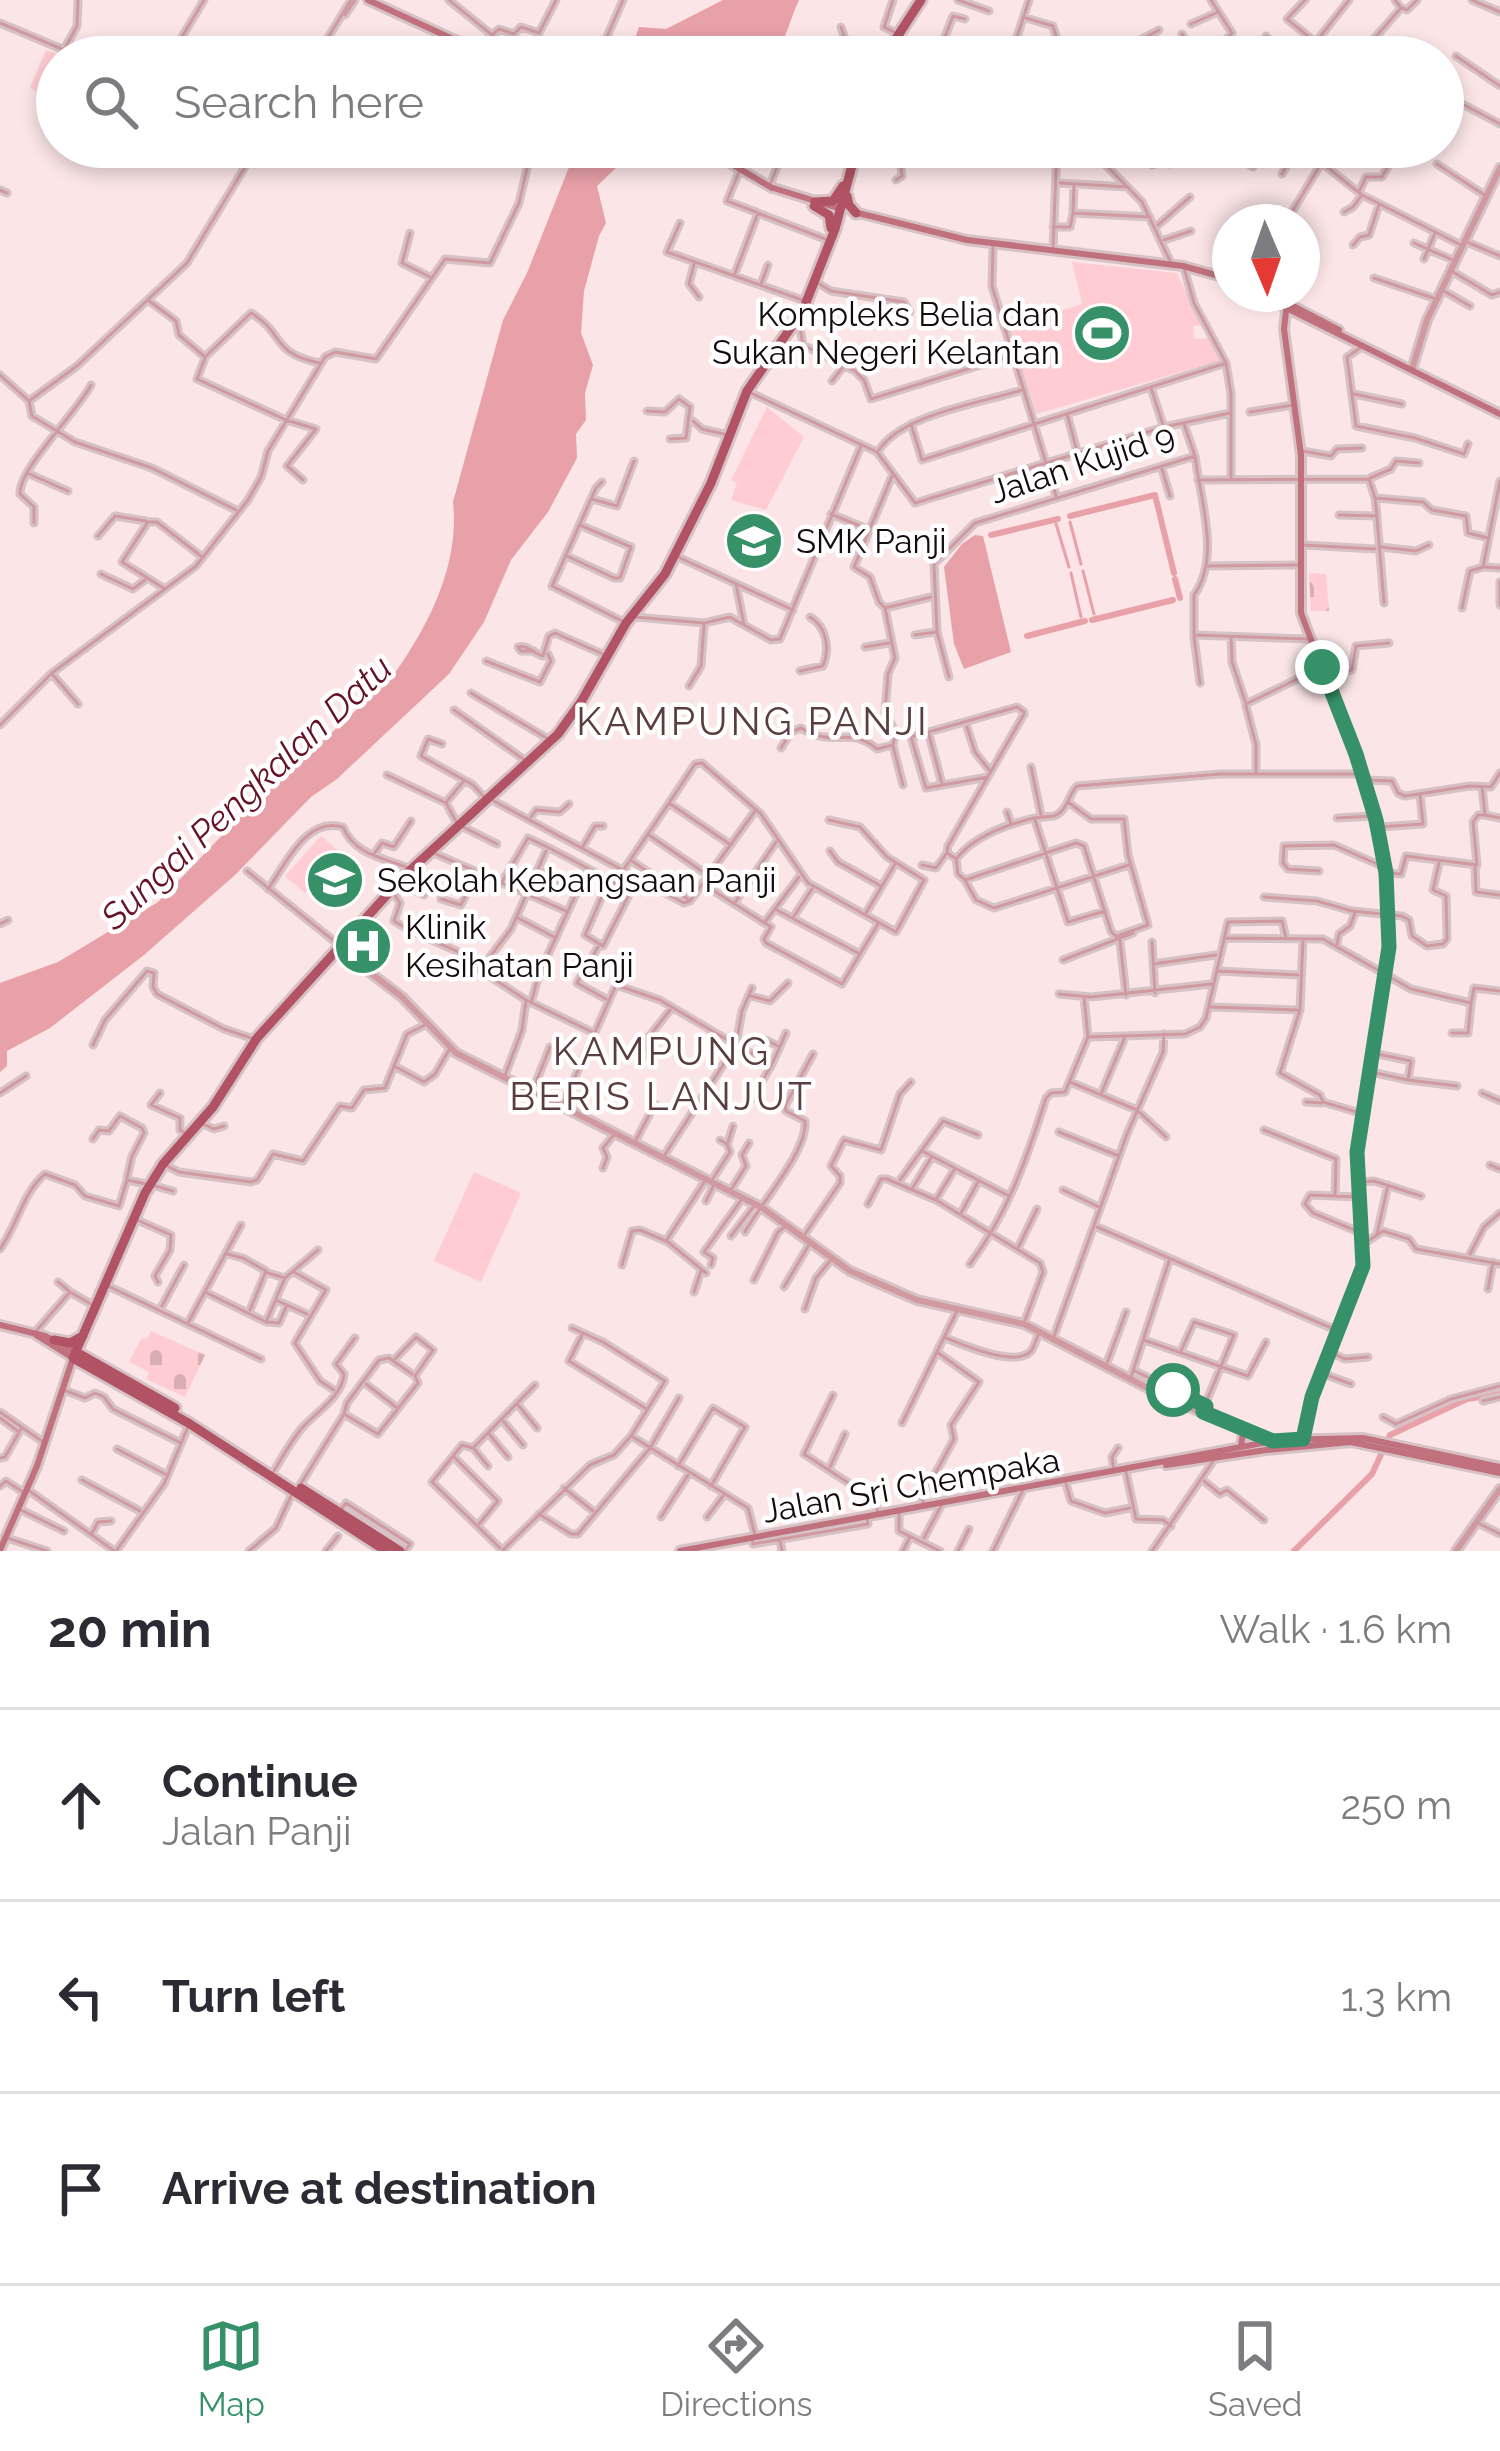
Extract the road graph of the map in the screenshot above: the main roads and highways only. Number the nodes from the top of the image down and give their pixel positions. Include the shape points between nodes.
1 (354, 0) edge
2 (922, 0) edge
3 (371, 2) edge
4 (446, 36) edge
5 (894, 36) edge
6 (737, 168) edge
7 (849, 168) edge
8 (845, 185) junction
9 (815, 204) junction
10 (838, 210) junction
11 (856, 215) junction
12 (831, 232) junction
13 (1212, 274) edge
14 (1288, 312) edge
15 (1302, 312) edge
16 (1500, 414) edge
17 (0, 1325) edge
18 (83, 1336) junction
19 (54, 1344) junction
20 (75, 1355) junction
21 (67, 1373) junction
22 (1273, 1441) junction
23 (1306, 1442) junction
24 (1377, 1442) junction
25 (1241, 1446) junction
26 (1255, 1448) junction
27 (1150, 1466) junction
28 (1500, 1470) edge
29 (297, 1489) junction
30 (337, 1515) junction
31 (0, 1550) edge
32 (386, 1551) edge
33 (402, 1551) edge
34 (680, 1551) edge

1 - 3 main road
2 - 5 main road
3 - 4 main road
6 - 9 main road
7 - 8 main road
8 - 9 main road via 833,201
8 - 10 main road
8 - 11 main road
9 - 10 main road
9 - 12 main road via 829,215
10 - 11 main road
10 - 12 main road
11 - 12 main road
11 - 13 main road via 993,244
12 - 18 main road via 798,319 747,391 676,556 575,712 408,872 255,1040 150,1185
14 - 23 main road via 1302,479 1301,613 1364,777 1389,913 1361,1114 1360,1275 1316,1390
15 - 16 main road
17 - 19 main road
18 - 19 main road
18 - 20 main road
19 - 20 main road
19 - 21 main road
20 - 21 main road
20 - 29 main road
20 - 29 main road via 126,1377
21 - 31 main road
22 - 23 main road
22 - 25 main road via 1247,1433
22 - 26 main road
23 - 24 main road
23 - 24 main road
23 - 26 main road
24 - 28 main road
25 - 26 main road
25 - 27 main road
26 - 27 main road
27 - 34 main road, Jalan Sri Chempaka
29 - 30 main road
30 - 32 main road
30 - 33 main road via 377,1530

